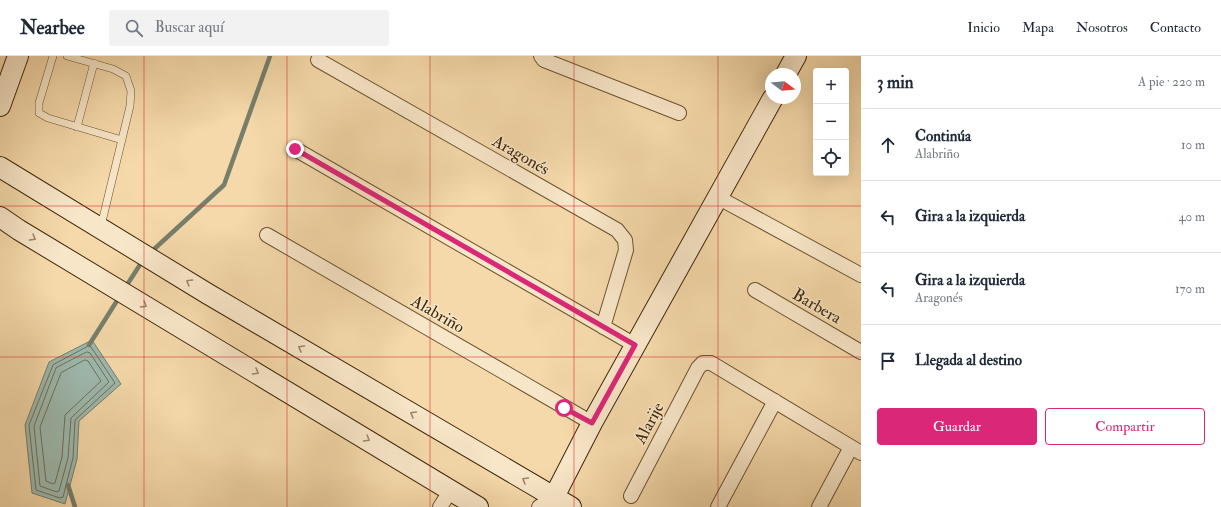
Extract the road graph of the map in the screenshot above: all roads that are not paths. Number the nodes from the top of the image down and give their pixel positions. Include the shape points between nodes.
1 (18, 56) edge
2 (53, 56) edge
3 (67, 56) edge
4 (541, 56) edge
5 (796, 56) edge
6 (318, 60) dead end
7 (94, 64) junction
8 (789, 68) edge
9 (770, 104) edge
10 (0, 106) edge
11 (679, 113) dead end
12 (77, 127) junction
13 (122, 140) junction
14 (295, 149) dead end
15 (0, 167) edge
16 (719, 198) junction
17 (0, 217) edge
18 (100, 228) junction
19 (267, 235) dead end
20 (861, 275) edge
21 (755, 290) dead end
22 (603, 327) junction
23 (635, 345) junction
24 (861, 352) edge
25 (775, 401) junction
26 (592, 423) junction
27 (856, 450) edge
28 (450, 490) junction
29 (631, 496) dead end
30 (548, 504) edge
31 (440, 507) edge
32 (478, 507) edge
33 (571, 507) edge
34 (718, 507) edge
35 (819, 507) edge

1 - 10 street
2 - 12 lane via 39,104 39,113
3 - 7 lane
4 - 11 street via 544,60
5 - 8 street
6 - 22 street, Aragonés via 617,230 625,240 626,250
7 - 12 lane
7 - 13 lane via 126,76 131,91
9 - 16 street
12 - 13 lane
13 - 18 lane
14 - 22 street
15 - 18 street
16 - 20 street
16 - 23 street
17 -> 28 street
30 -> 18 street
19 - 26 street, Alabriño
21 - 24 street, Barbera
22 - 23 street
23 - 26 street
25 - 27 street
25 - 29 street, Alarije via 711,363 703,363 698,368
25 - 34 street
26 - 30 street
27 - 35 street
28 - 31 street
28 - 32 street
30 - 33 street

